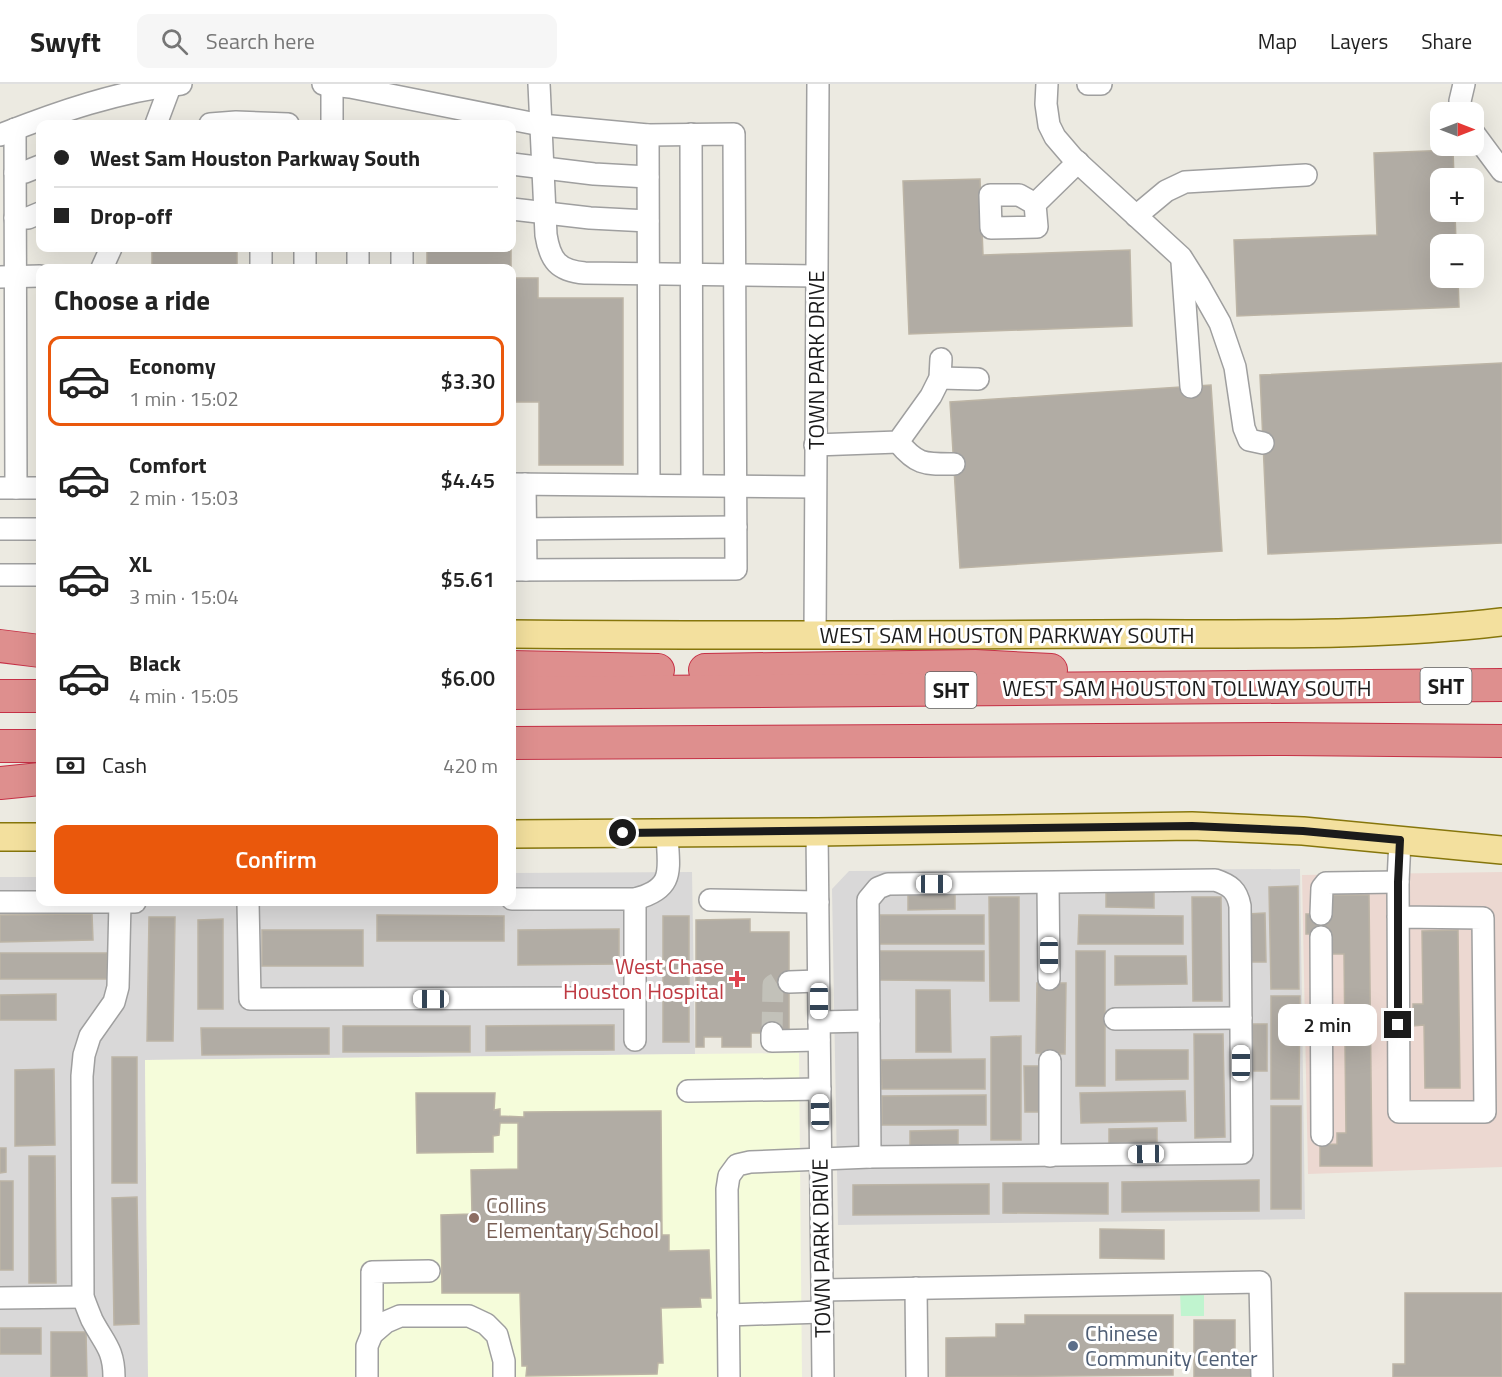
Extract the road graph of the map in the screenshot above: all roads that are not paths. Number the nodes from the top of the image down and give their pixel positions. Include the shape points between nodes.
1 (175, 84) edge
2 (329, 84) edge
3 (539, 84) edge
4 (818, 84) edge
5 (1047, 84) edge
6 (1088, 84) edge
7 (1101, 84) edge
8 (1464, 84) edge
9 (1460, 102) edge
10 (41, 120) edge
11 (158, 120) edge
12 (332, 120) edge
13 (515, 120) edge
14 (516, 120) edge
15 (36, 122) edge
16 (541, 125) junction
17 (7, 132) edge
18 (692, 134) junction
19 (648, 135) junction
20 (1484, 147) edge
21 (1078, 162) junction
22 (516, 165) edge
23 (36, 168) edge
24 (543, 169) junction
25 (1502, 171) edge
26 (15, 173) junction
27 (1306, 175) dead end
28 (648, 177) junction
29 (1035, 204) dead end
30 (516, 210) edge
31 (545, 214) junction
32 (36, 215) edge
33 (1136, 216) junction
34 (15, 218) junction
35 (648, 221) junction
36 (1181, 257) junction
37 (648, 274) junction
38 (692, 274) junction
39 (36, 276) edge
40 (735, 276) junction
41 (816, 276) junction
42 (8, 277) edge
43 (978, 379) dead end
44 (1191, 387) dead end
45 (897, 442) junction
46 (1263, 443) dead end
47 (815, 445) junction
48 (954, 464) dead end
49 (518, 484) edge
50 (649, 485) junction
51 (692, 485) junction
52 (735, 486) junction
53 (815, 487) junction
54 (8, 488) edge
55 (36, 488) edge
56 (736, 527) junction
57 (0, 529) edge
58 (36, 529) edge
59 (518, 529) edge
60 (519, 570) edge
61 (36, 574) edge
62 (0, 575) edge
63 (1502, 622) edge
64 (516, 634) edge
65 (36, 636) edge
66 (815, 636) junction
67 (0, 638) edge
68 (0, 646) edge
69 (36, 650) edge
70 (516, 667) edge
71 (1502, 686) edge
72 (1390, 687) junction
73 (516, 693) edge
74 (0, 696) edge
75 (36, 696) edge
76 (1502, 741) edge
77 (516, 743) edge
78 (0, 746) edge
79 (36, 746) edge
80 (36, 779) edge
81 (0, 783) edge
82 (817, 832) junction
83 (667, 833) junction
84 (516, 834) edge
85 (0, 837) edge
86 (36, 837) edge
87 (1400, 840) junction
88 (1502, 850) edge
89 (1398, 882) junction
90 (1048, 883) junction
91 (516, 899) edge
92 (635, 899) junction
93 (710, 900) dead end
94 (0, 902) edge
95 (36, 902) edge
96 (818, 902) junction
97 (120, 906) edge
98 (248, 906) edge
99 (1321, 914) dead end
100 (1398, 916) junction
101 (1321, 937) dead end
102 (1049, 979) dead end
103 (818, 981) junction
104 (789, 982) tunnel mouth
105 (635, 998) junction
106 (1115, 1018) dead end
107 (1241, 1018) junction
108 (869, 1021) junction
109 (819, 1031) junction
110 (772, 1033) dead end
111 (635, 1040) dead end
112 (1050, 1061) dead end
113 (820, 1089) junction
114 (688, 1091) dead end
115 (1322, 1135) dead end
116 (1050, 1156) junction
117 (870, 1157) junction
118 (820, 1158) junction
119 (429, 1271) dead end
120 (916, 1288) junction
121 (822, 1290) junction
122 (83, 1297) junction
123 (0, 1298) edge
124 (822, 1312) junction
125 (728, 1315) junction
126 (372, 1334) junction
127 (114, 1377) edge
128 (367, 1377) edge
129 (504, 1377) edge
130 (729, 1377) edge
131 (823, 1377) edge
132 (918, 1377) edge
133 (1262, 1377) edge

1 - 10 street via 134,91
1 - 11 street
2 - 12 street
2 - 13 street
3 - 16 street
4 - 41 street, TOWN PARK DRIVE
5 - 21 street via 1049,125
6 - 7 street
8 - 9 street
14 - 16 street
15 - 17 street
16 - 19 street
16 - 24 street
17 - 26 street
18 - 19 street
18 - 38 street
18 - 40 street via 734,134
19 - 28 street
20 - 25 street
21 - 29 street
21 - 33 street
22 - 24 street
23 - 26 street
24 - 28 street
24 - 31 street
26 - 34 street
27 - 33 street via 1185,182 1166,191
28 - 35 street
30 - 31 street
31 - 35 street
31 - 37 street via 548,250 561,267 572,272
32 - 34 street
33 - 36 street
34 - 42 street
35 - 37 street
36 - 44 street
36 - 46 street via 1220,323 1235,367 1249,440
37 - 38 street
37 - 50 street
38 - 40 street
38 - 51 street
39 - 42 street
40 - 41 street
40 - 52 street
41 - 47 street, TOWN PARK DRIVE
42 - 54 street
43 - 45 street via 940,369 930,396
45 - 47 street
45 - 48 street via 910,456 926,464
47 - 53 street, TOWN PARK DRIVE
49 - 50 street
49 - 59 street
50 - 51 street
51 - 52 street
52 - 53 street
52 - 56 street
53 - 66 street, TOWN PARK DRIVE
54 - 55 street
56 - 59 street
56 - 60 street via 736,569
57 - 58 street
59 - 60 street
61 - 62 street
63 - 66 main road, WEST SAM HOUSTON PARKWAY SOUTH via 1338,632
64 - 66 main road, WEST SAM HOUSTON PARKWAY SOUTH
65 - 67 main road
68 - 69 highway
70 - 72 highway via 645,671 975,666
71 - 72 highway, WEST SAM HOUSTON TOLLWAY SOUTH / SHT
72 - 73 highway, WEST SAM HOUSTON TOLLWAY SOUTH / SHT
74 - 75 highway
76 - 77 highway, SHT
78 - 79 highway
80 - 81 highway
82 - 83 main road
82 - 87 main road via 1192,826
82 - 96 street, TOWN PARK DRIVE
83 - 84 main road
83 - 92 street via 666,880 651,895
85 - 86 main road
87 - 88 main road
87 - 89 street
89 - 99 street via 1326,883 1322,888
89 - 100 street
90 - 102 street
90 - 107 street via 1215,880 1233,888 1240,906
90 - 108 street via 888,884 878,888 868,900
91 - 92 street
92 - 105 street
93 - 96 street
94 - 95 street
96 - 103 street, TOWN PARK DRIVE
97 - 122 street via 118,987 114,1002 90,1036 84,1055
98 - 105 street via 250,999
100 - 100 street via 1399,1112 1485,1112 1483,918
101 - 115 street
103 - 104 street
103 - 109 street, TOWN PARK DRIVE
105 - 111 street
106 - 107 street
107 - 116 street via 1242,1153
108 - 109 street
108 - 117 street
109 - 110 street via 772,1041
109 - 113 street, TOWN PARK DRIVE
112 - 116 street
113 - 114 street
113 - 118 street, TOWN PARK DRIVE
116 - 117 street
117 - 118 street
118 - 121 street, TOWN PARK DRIVE
118 - 125 street via 750,1162 737,1165 729,1176
119 - 126 street via 372,1272
120 - 121 street
120 - 132 street
120 - 133 street via 1260,1282
121 - 124 street, TOWN PARK DRIVE
122 - 123 street
122 - 127 street via 110,1348
124 - 125 street
124 - 131 street, TOWN PARK DRIVE
125 - 130 street
126 - 128 street via 367,1346
126 - 129 street via 400,1316 469,1316 497,1335

